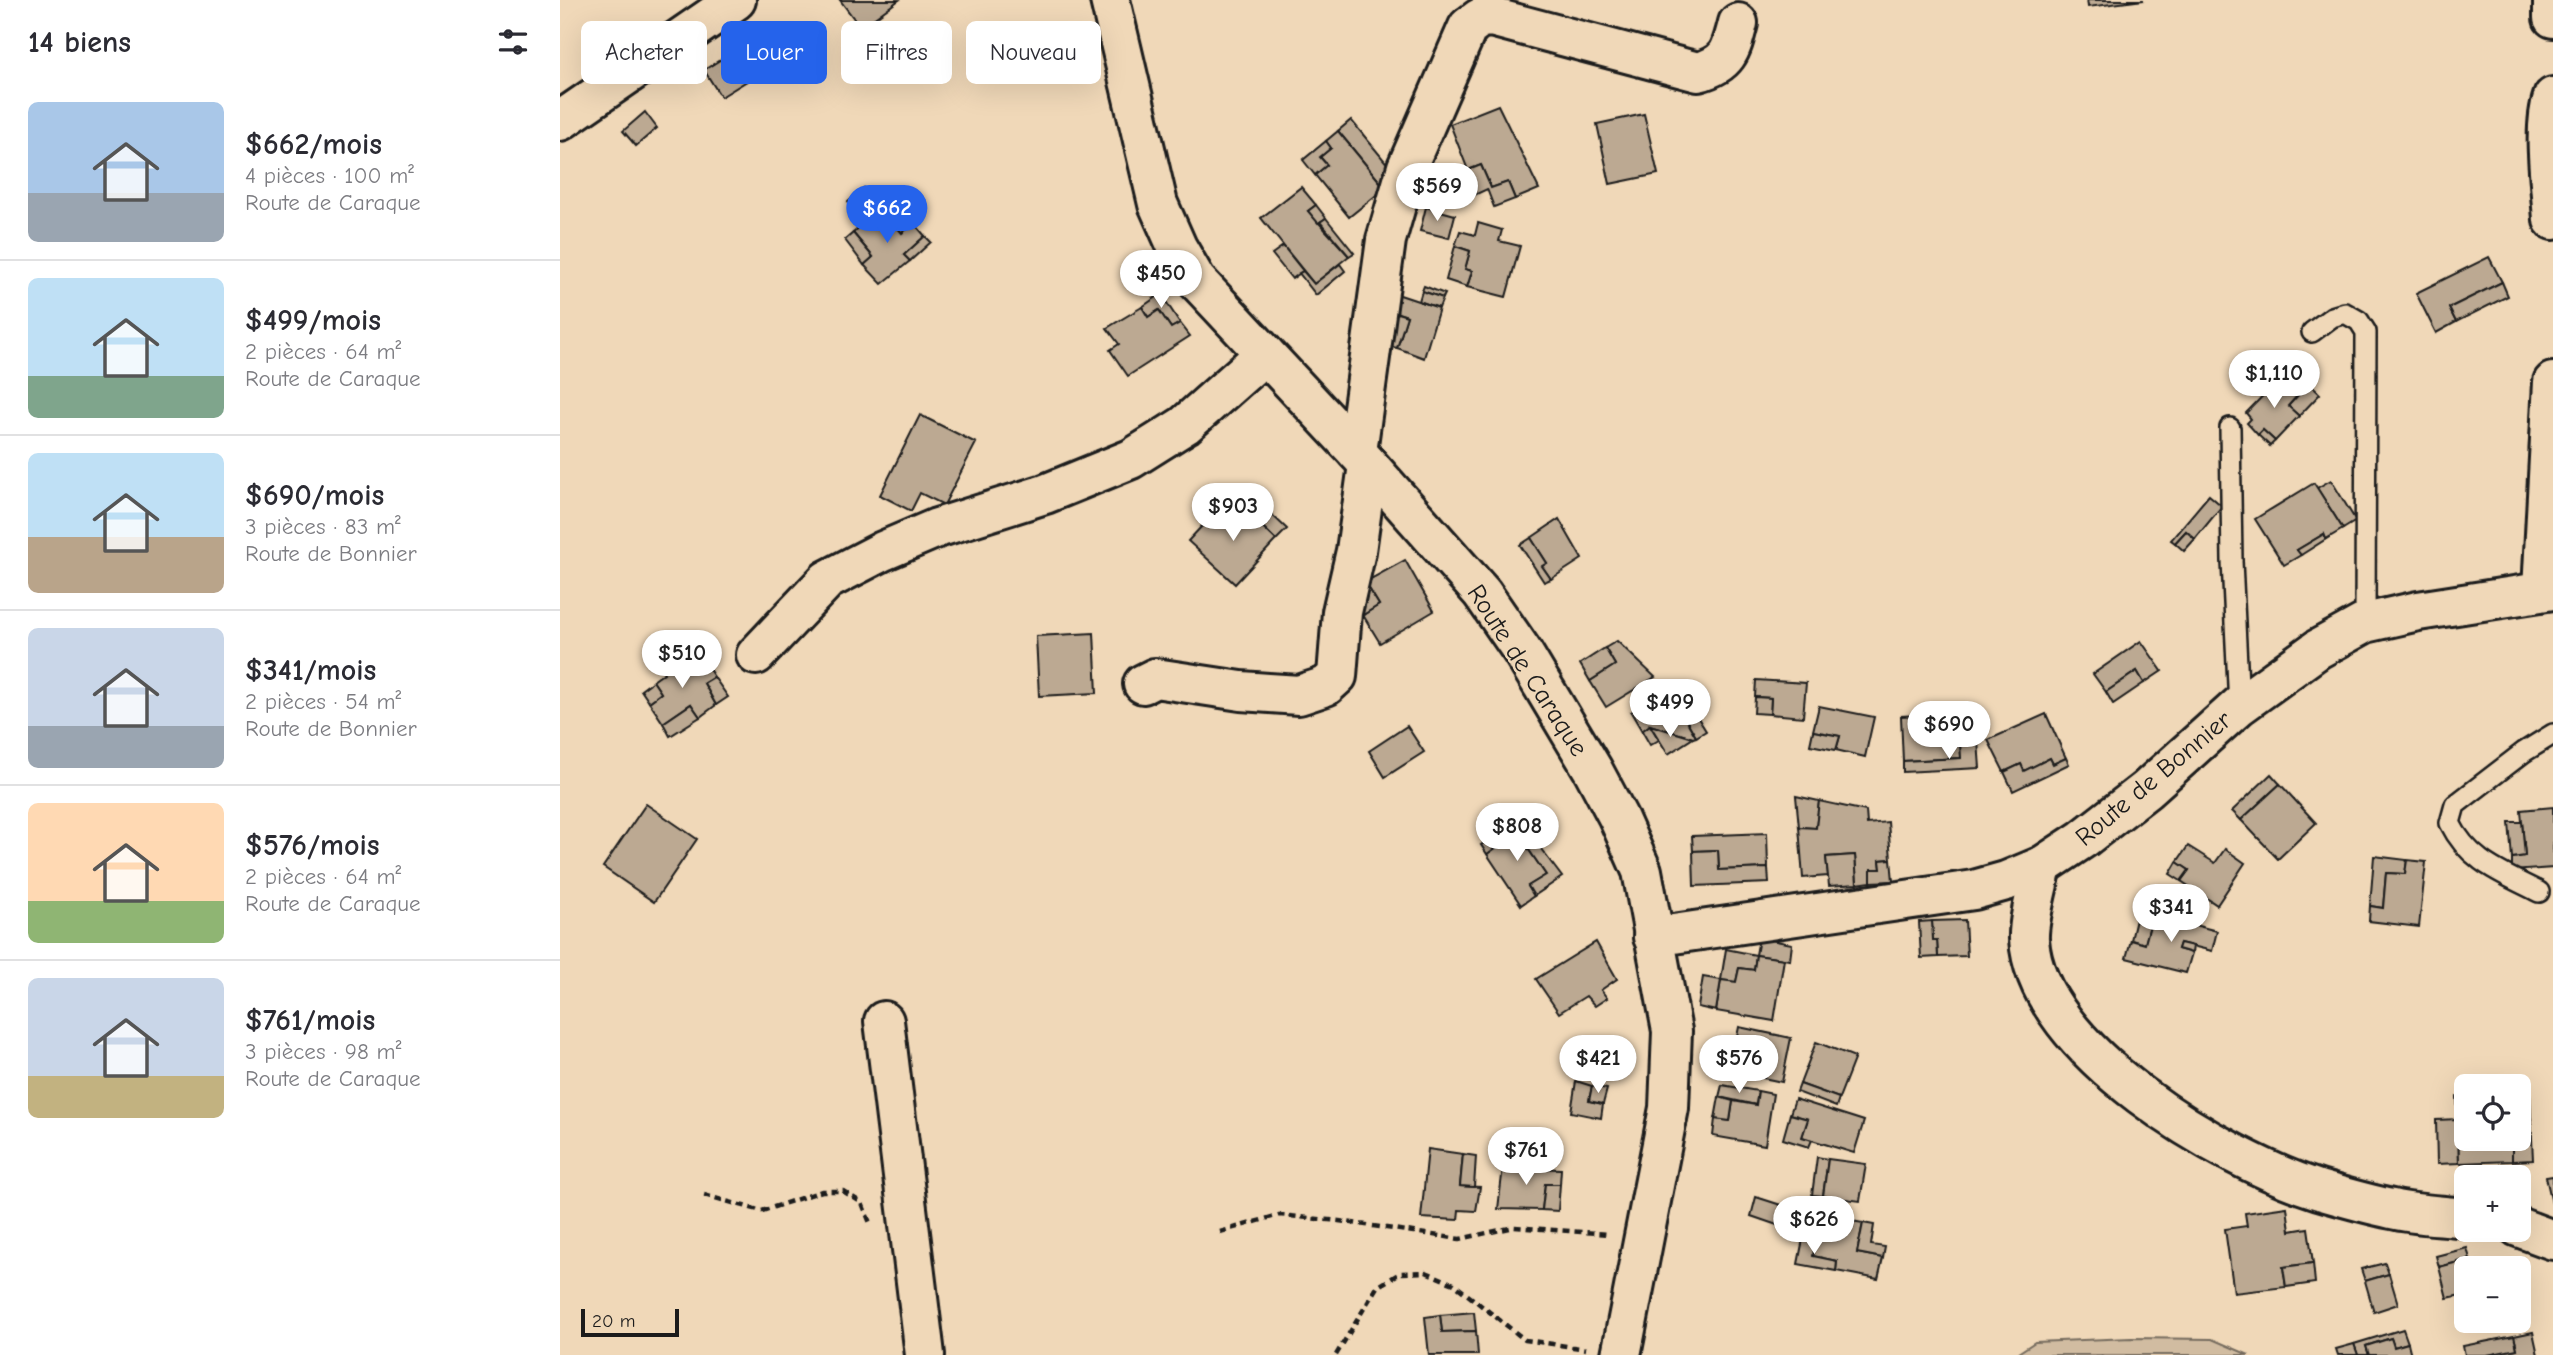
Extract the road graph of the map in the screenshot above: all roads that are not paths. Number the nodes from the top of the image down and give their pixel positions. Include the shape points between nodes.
1 (736, 0) edge
2 (1110, 0) edge
3 (2553, 0) edge
4 (2553, 18) edge
5 (1738, 23) dead end
6 (2553, 97) edge
7 (560, 121) edge
8 (2553, 220) edge
9 (2312, 332) dead end
10 (1265, 354) junction
11 (2553, 382) edge
12 (2230, 428) dead end
13 (1362, 459) junction
14 (2548, 590) edge
15 (2365, 623) junction
16 (756, 655) dead end
17 (1143, 684) dead end
18 (2239, 706) junction
19 (2553, 734) edge
20 (2042, 866) junction
21 (2539, 892) dead end
22 (1653, 937) junction
23 (884, 1021) dead end
24 (2454, 1217) edge
25 (2531, 1232) edge
26 (2553, 1240) edge
27 (925, 1355) edge
28 (1621, 1355) edge

1 - 7 street
2 - 10 street, Route de Caraque via 1158,204 1172,236 1196,280
3 - 4 street
5 - 13 street via 1731,50 1717,67 1698,72 1491,17 1468,27 1407,167 1386,240
6 - 8 street via 2549,108
9 - 15 lane via 2345,313 2359,321 2365,332
10 - 13 street, Route de Caraque
10 - 16 street via 1185,425 1131,459 1045,495 937,528 827,580
11 - 14 street
12 - 18 lane
13 - 17 street via 1356,551 1342,612 1337,676 1326,686 1299,695 1155,678
13 - 22 street, Route de Caraque via 1482,593 1522,651 1618,817 1642,871
14 - 15 street, Route de Bonnier
15 - 18 street, Route de Bonnier via 2318,649
18 - 20 street, Route de Bonnier via 2114,817
19 - 21 lane via 2455,805 2450,822 2459,841 2482,863
20 - 22 street, Route de Bonnier via 1974,890
20 - 24 street via 2029,938 2038,981 2071,1033 2136,1093 2251,1162 2317,1189 2393,1210
22 - 28 street, Route de Caraque via 1672,1031 1669,1108
23 - 27 street
25 - 26 street

